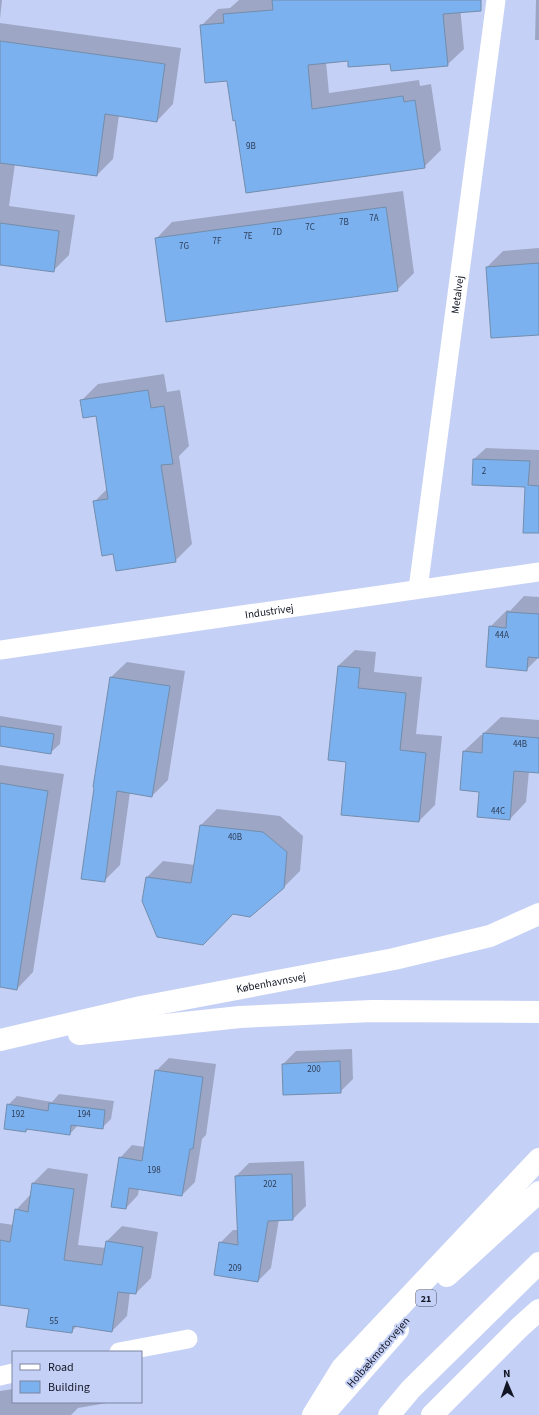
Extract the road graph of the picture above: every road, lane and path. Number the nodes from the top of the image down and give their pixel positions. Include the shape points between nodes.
1 (496, 0) edge
2 (539, 572) edge
3 (418, 589) junction
4 (0, 650) edge
5 (539, 914) edge
6 (539, 1012) edge
7 (0, 1041) edge
8 (539, 1159) edge
9 (539, 1192) edge
10 (539, 1262) edge
11 (539, 1310) edge
12 (188, 1338) dead end
13 (124, 1351) edge
14 (12, 1373) edge
15 (0, 1376) edge
16 (313, 1415) edge
17 (323, 1415) edge
18 (389, 1415) edge
19 (432, 1415) edge

1 - 3 street, Metalvej
2 - 3 street, Industrivej
3 - 4 street, Industrivej
5 - 7 main road, Københavnsvej via 490,936 394,959 141,1007
6 - 7 main road, Københavnsvej via 372,1011 240,1017
8 - 16 main road via 342,1368
9 - 17 main road, Holbækmotorvejen / 21 via 438,1284
10 - 18 main road via 411,1389
11 - 19 main road
12 - 13 street
14 - 15 street

